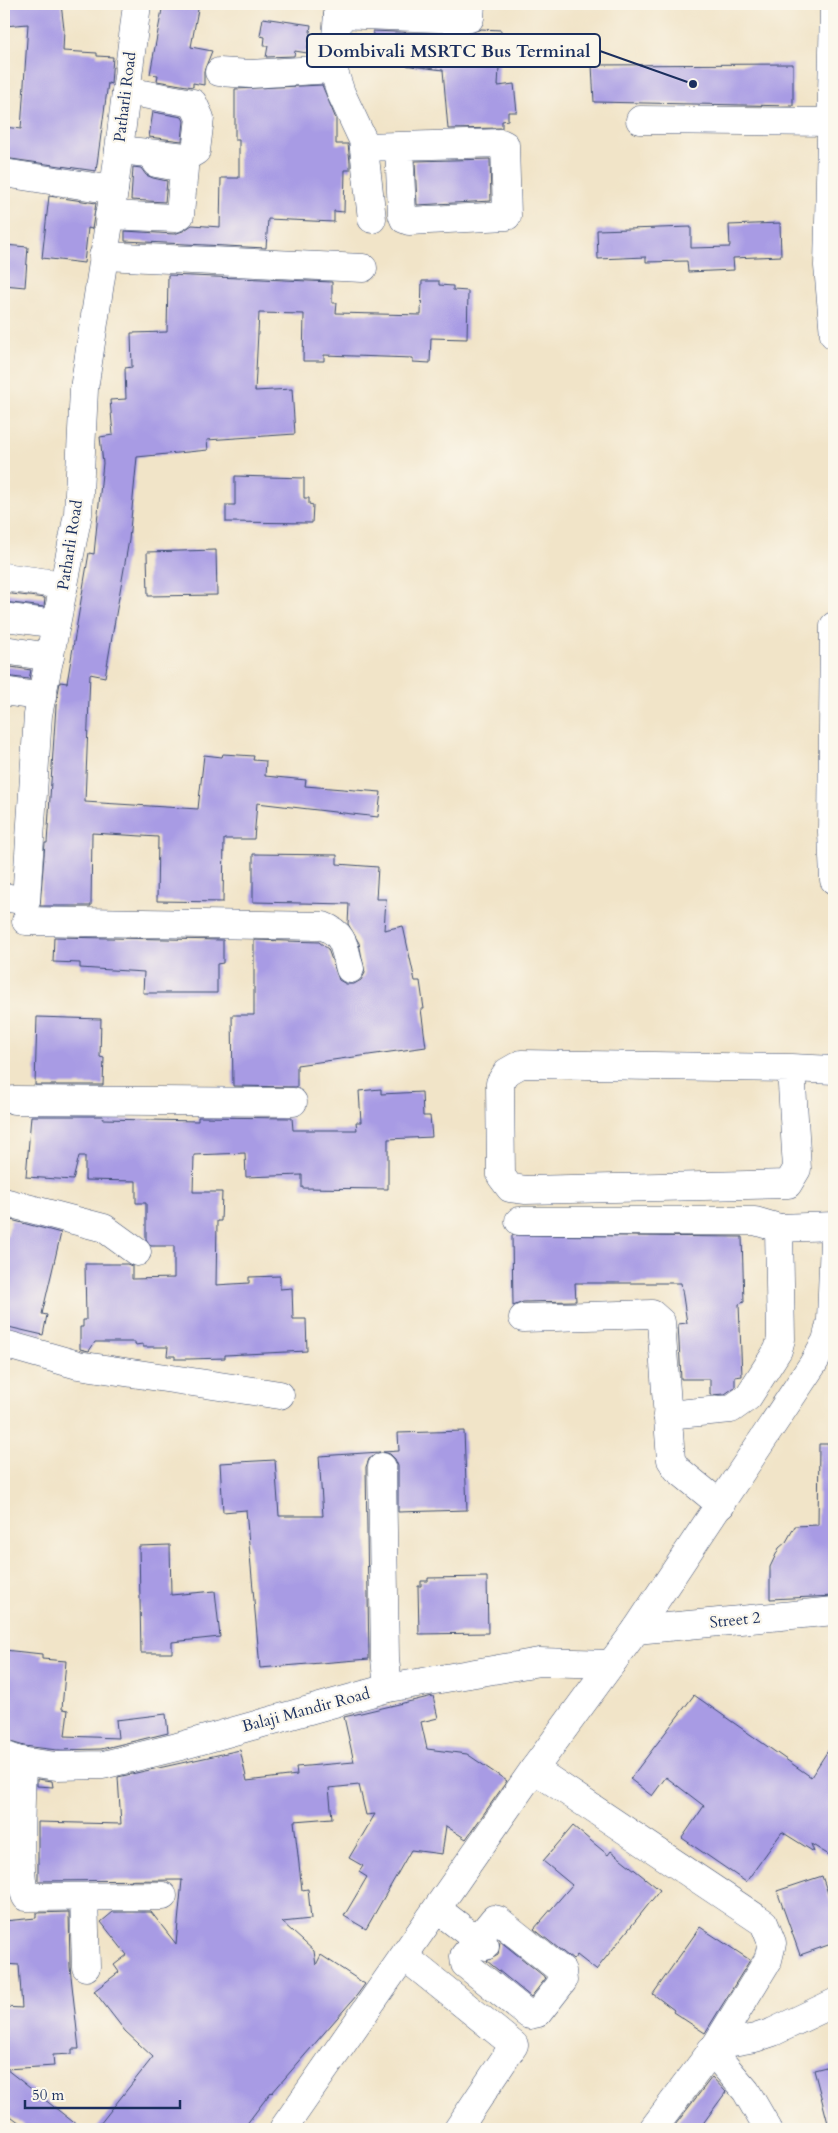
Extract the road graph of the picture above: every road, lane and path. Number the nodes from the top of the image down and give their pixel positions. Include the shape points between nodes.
1 (138, 4) edge
2 (471, 4) edge
3 (834, 8) edge
4 (349, 9) edge
5 (334, 69) junction
6 (219, 72) dead end
7 (126, 91) junction
8 (640, 120) dead end
9 (831, 122) junction
10 (399, 146) junction
11 (364, 147) junction
12 (118, 154) junction
13 (4, 173) edge
14 (111, 202) junction
15 (372, 219) dead end
16 (103, 256) junction
17 (363, 268) dead end
18 (834, 335) edge
19 (4, 577) edge
20 (64, 585) junction
21 (4, 617) edge
22 (56, 624) junction
23 (834, 626) edge
24 (4, 650) edge
25 (50, 656) junction
26 (4, 691) edge
27 (42, 696) junction
28 (834, 880) edge
29 (18, 906) edge
30 (350, 969) dead end
31 (792, 1068) junction
32 (834, 1070) edge
33 (14, 1100) dead end
34 (293, 1102) dead end
35 (4, 1202) edge
36 (519, 1221) dead end
37 (834, 1226) edge
38 (779, 1228) junction
39 (834, 1239) edge
40 (137, 1252) dead end
41 (523, 1318) dead end
42 (4, 1344) edge
43 (824, 1367) edge
44 (280, 1395) dead end
45 (667, 1415) junction
46 (382, 1467) dead end
47 (721, 1504) junction
48 (834, 1611) edge
49 (636, 1630) junction
50 (611, 1664) junction
51 (388, 1688) junction
52 (13, 1758) edge
53 (534, 1769) junction
54 (164, 1896) dead end
55 (84, 1897) junction
56 (437, 1909) junction
57 (480, 1943) dead end
58 (404, 1957) junction
59 (86, 1967) dead end
60 (834, 2003) edge
61 (714, 2048) junction
62 (283, 2129) edge
63 (458, 2129) edge
64 (653, 2129) edge
65 (768, 2129) edge

1 - 7 street, Patharli Road
2 - 4 street via 470,18 465,19
3 - 9 street
4 - 5 street
5 - 6 street via 250,74
5 - 11 street
7 - 12 street, Patharli Road
7 - 12 street via 194,103 200,118 196,151 186,158
8 - 9 street
9 - 18 street via 828,266
10 - 10 street via 505,145 507,216 404,219
10 - 11 street
11 - 15 street
12 - 14 street, Patharli Road
12 - 14 street via 182,166 185,171 182,211 175,218
13 - 14 street
14 - 16 street, Patharli Road
16 - 17 street
16 - 20 street, Patharli Road via 84,390 78,514
19 - 20 street
20 - 22 street, Patharli Road
21 - 22 street
22 - 25 street, Patharli Road
23 - 28 street
24 - 25 street
25 - 27 street, Patharli Road
26 - 27 street
27 - 29 street, Patharli Road
29 - 30 street via 323,926 334,930 340,937
31 - 31 street via 521,1064 508,1072 500,1083 502,1176 510,1188 526,1190 788,1184 797,1169
31 - 32 street
33 - 34 street
35 - 40 street via 104,1228
36 - 38 street via 755,1221
37 - 38 street
38 - 45 street via 781,1339 774,1360 741,1404 731,1409
39 - 43 street via 831,1320
41 - 45 street via 652,1314 658,1317 661,1322
42 - 44 street via 78,1365
43 - 47 street
45 - 47 street via 673,1465
46 - 51 street
47 - 49 street
48 - 49 street, Street 2
49 - 50 street
50 - 51 street, Balaji Mandir Road via 540,1662
50 - 53 street
51 - 52 street, Balaji Mandir Road via 103,1765 56,1766
52 - 55 street via 26,1897
53 - 56 street
53 - 61 street via 764,1923 772,1943 768,1960
54 - 55 street
55 - 59 street
56 - 57 street
56 - 58 street
58 - 62 street
58 - 63 street via 514,2045
60 - 61 street via 773,2032
61 - 64 street
61 - 65 street via 746,2091

